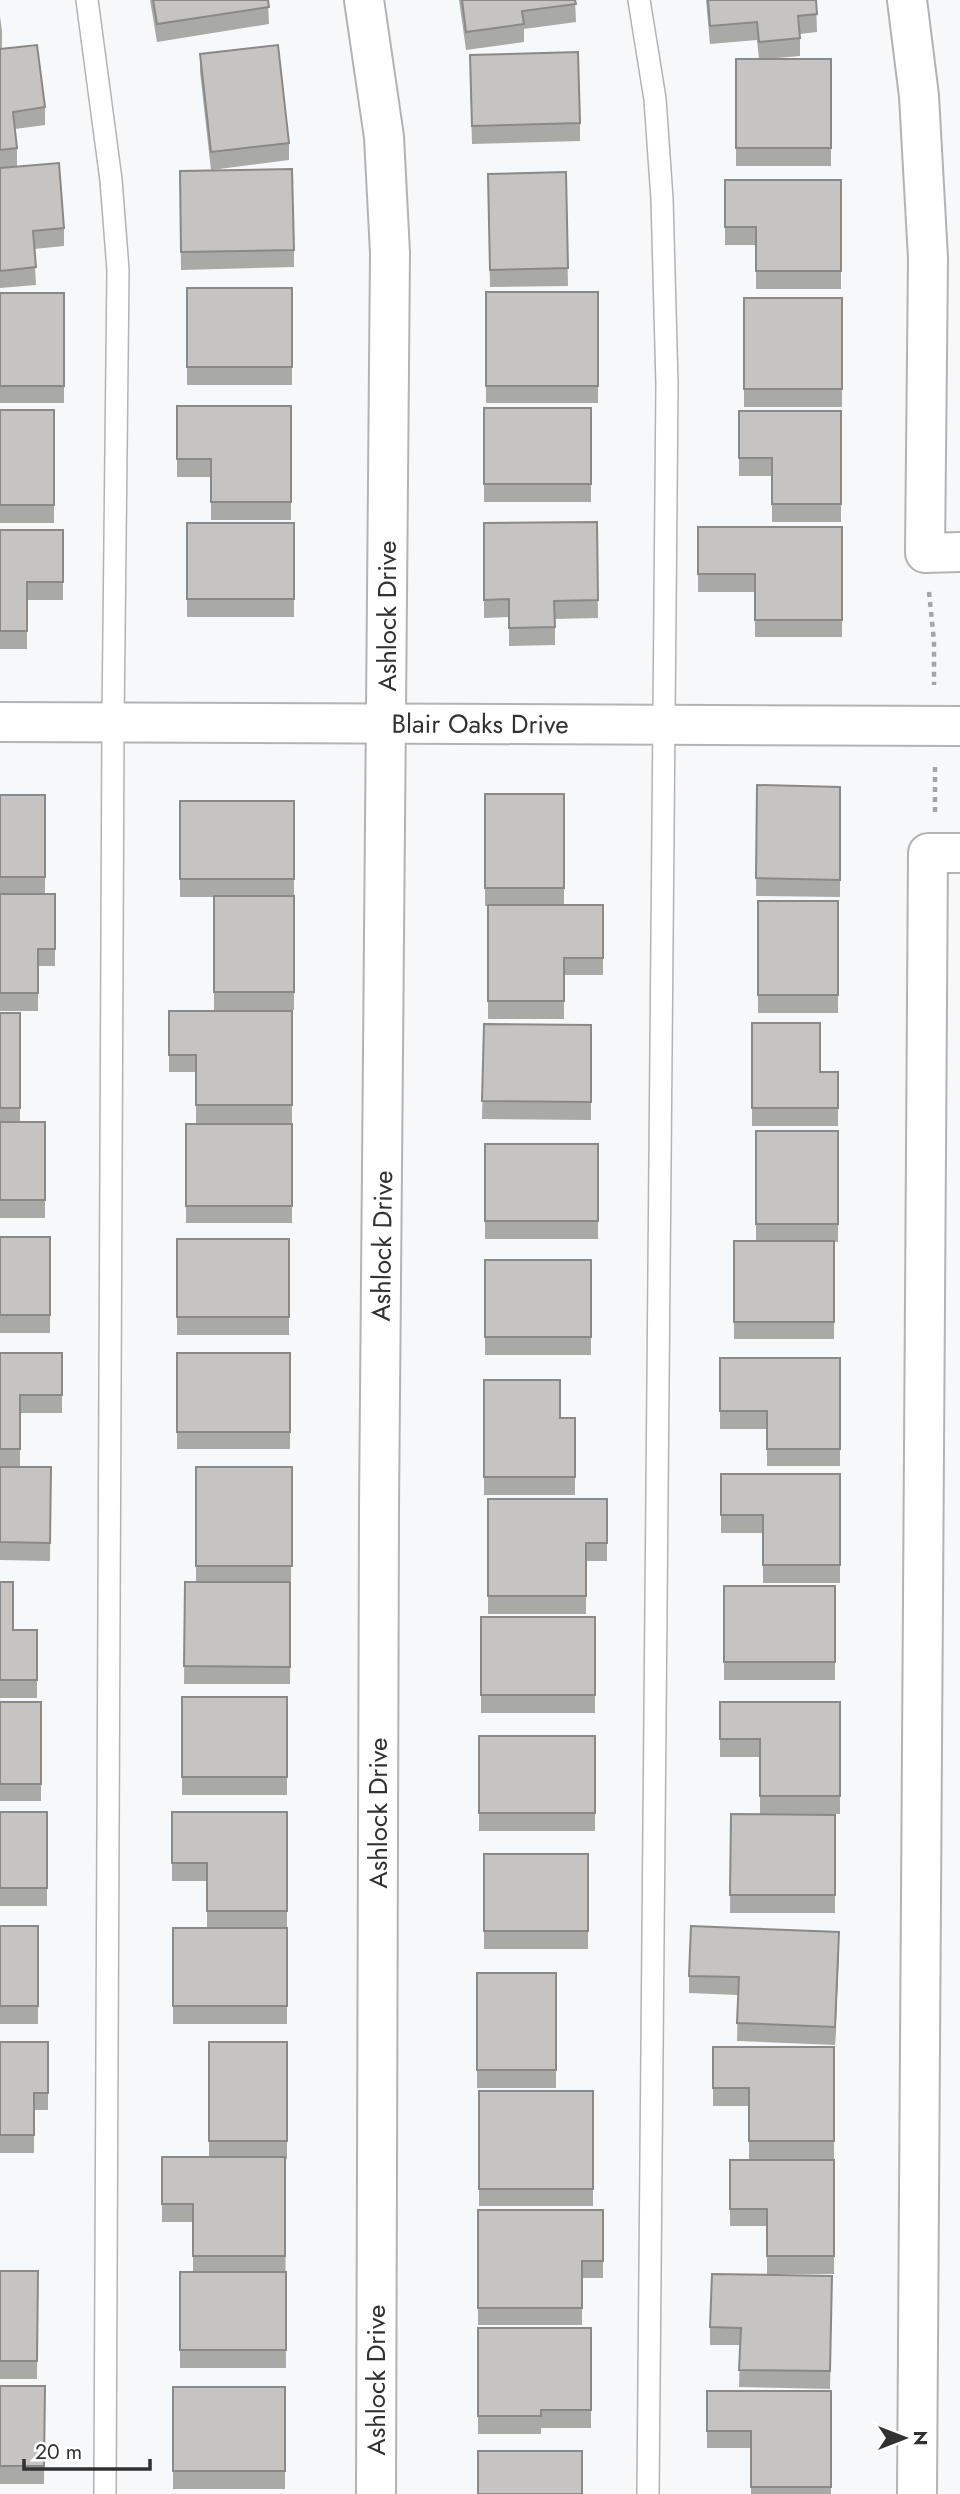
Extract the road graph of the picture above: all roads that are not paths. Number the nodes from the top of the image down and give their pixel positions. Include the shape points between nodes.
1 (87, 0) edge
2 (364, 0) edge
3 (639, 0) edge
4 (907, 0) edge
5 (960, 552) edge
6 (0, 722) edge
7 (113, 723) junction
8 (387, 724) junction
9 (664, 725) junction
10 (960, 726) edge
11 (960, 853) edge
12 (105, 2494) edge
13 (376, 2494) edge
14 (648, 2494) edge
15 (917, 2494) edge

1 - 7 lane via 118,270
2 - 8 street, Ashlock Drive via 384,137 390,253
3 - 9 lane via 655,99 662,212 667,384
4 - 5 street via 919,96 928,258 925,553
6 - 7 street, Blair Oaks Drive
7 - 8 street, Blair Oaks Drive
7 - 12 lane
8 - 9 street, Blair Oaks Drive
8 - 13 street, Ashlock Drive
9 - 10 street, Blair Oaks Drive
9 - 14 lane
11 - 15 street via 928,853

